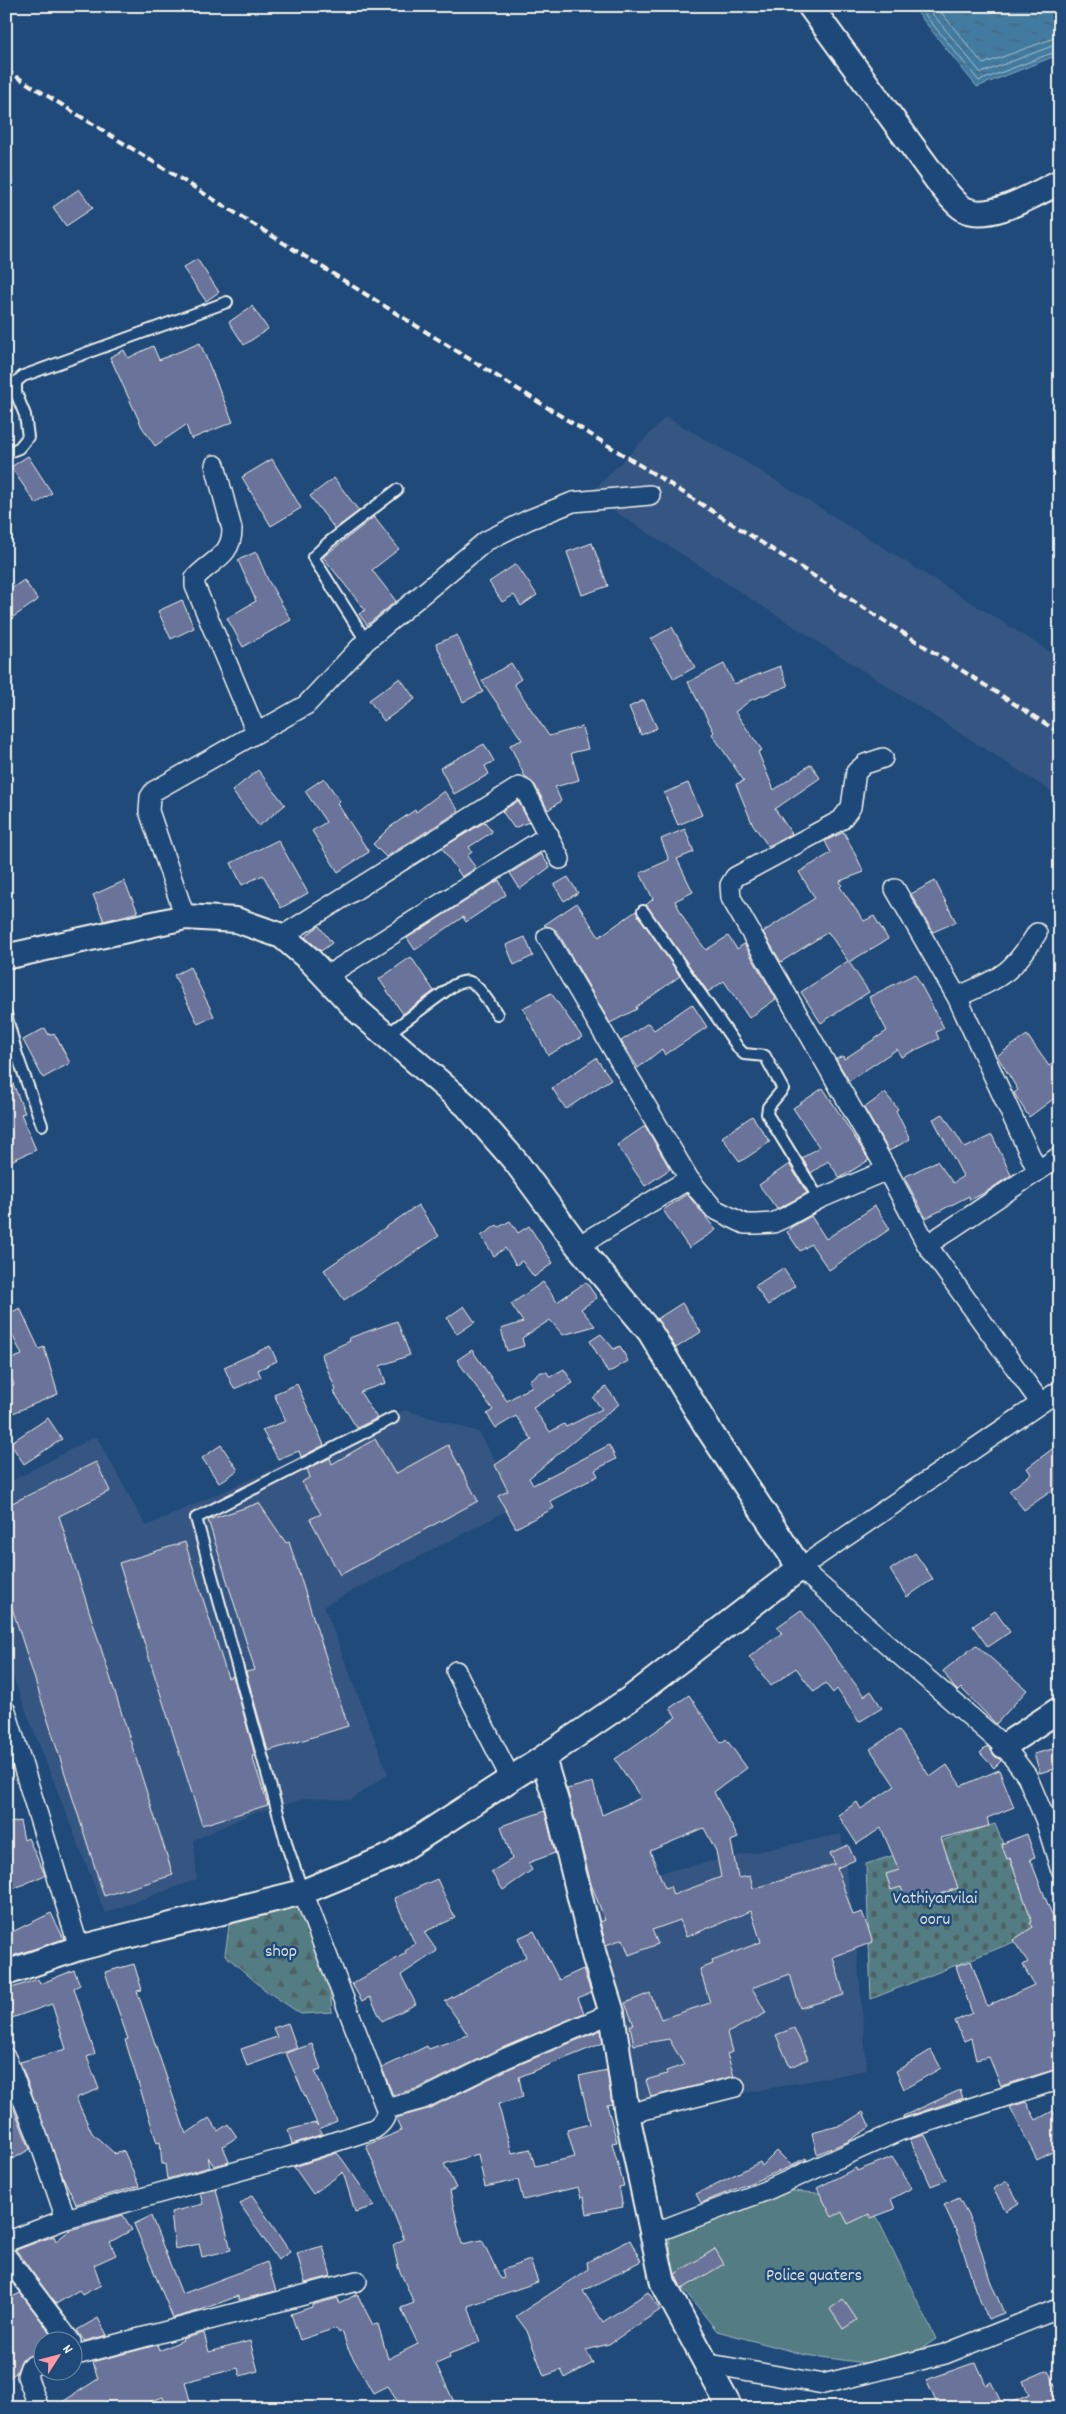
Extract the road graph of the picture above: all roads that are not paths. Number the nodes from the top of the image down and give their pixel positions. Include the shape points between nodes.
1 (810, 6) edge
2 (1060, 182) edge
3 (227, 302) dead end
4 (6, 453) edge
5 (215, 465) dead end
6 (397, 490) dead end
7 (650, 495) dead end
8 (366, 640) junction
9 (256, 732) junction
10 (883, 758) dead end
11 (549, 835) junction
12 (560, 860) dead end
13 (895, 890) dead end
14 (642, 911) dead end
15 (184, 916) junction
16 (1037, 933) dead end
17 (282, 936) junction
18 (547, 937) dead end
19 (6, 954) edge
20 (325, 977) junction
21 (957, 997) junction
22 (6, 1014) edge
23 (497, 1014) dead end
24 (386, 1035) junction
25 (42, 1125) dead end
26 (1060, 1156) edge
27 (887, 1170) junction
28 (1038, 1170) junction
29 (689, 1178) junction
30 (819, 1199) junction
31 (927, 1245) junction
32 (578, 1246) junction
33 (1060, 1390) edge
34 (1040, 1402) junction
35 (393, 1418) dead end
36 (800, 1568) junction
37 (456, 1671) dead end
38 (1060, 1709) edge
39 (6, 1711) edge
40 (1004, 1746) junction
41 (543, 1758) junction
42 (511, 1779) junction
43 (1060, 1868) edge
44 (298, 1881) junction
45 (79, 1948) junction
46 (6, 1973) edge
47 (612, 2013) junction
48 (6, 2058) edge
49 (1060, 2079) edge
50 (735, 2087) dead end
51 (386, 2109) junction
52 (627, 2114) junction
53 (66, 2219) junction
54 (651, 2234) junction
55 (6, 2242) edge
56 (6, 2256) edge
57 (356, 2281) dead end
58 (1060, 2308) edge
59 (62, 2332) edge
60 (82, 2347) edge
61 (704, 2363) junction
62 (32, 2366) edge
63 (39, 2408) edge
64 (730, 2408) edge

1 - 2 street via 942,187 964,209 978,214 994,212
3 - 4 lane via 24,376 16,382 16,393 25,415 28,437 19,448
5 - 9 street via 232,539 228,549 195,578 195,586
6 - 8 lane via 313,557
7 - 8 street via 573,502 486,541
8 - 9 street via 306,705
9 - 15 street via 159,787 150,797 149,811
10 - 27 street via 865,764 856,772 851,807 841,820 736,877 730,891 731,898
11 - 12 street
11 - 17 street via 524,790 519,787
11 - 20 street
13 - 21 street
14 - 30 lane via 739,1049 744,1054 765,1056 769,1062 782,1089 768,1107 767,1114
15 - 17 street via 236,920
15 - 19 street via 14,955
16 - 21 street via 1012,967
17 - 20 street
18 - 29 street
20 - 24 street
21 - 28 street
22 - 25 lane
23 - 24 lane via 476,986 463,982 454,985
24 - 32 street via 467,1106 516,1162
26 - 28 street
27 - 30 street
27 - 31 street
28 - 31 street
29 - 30 street via 714,1209 745,1224 772,1223
29 - 32 street
31 - 34 street
32 - 36 street via 650,1332 707,1427
33 - 34 street
34 - 36 street
35 - 44 lane via 196,1518
36 - 40 street
36 - 41 street via 631,1698
37 - 42 street
38 - 40 street
39 - 45 street
40 - 43 street via 1026,1776 1045,1819
41 - 42 street
41 - 47 street
42 - 44 street via 393,1855
44 - 45 street
44 - 51 street
45 - 46 street
47 - 51 street via 506,2058 423,2099
47 - 52 street
48 - 53 street
49 - 54 street via 899,2131 765,2191
50 - 52 street
51 - 53 street via 384,2120 374,2129 285,2158
52 - 54 street
53 - 55 street
54 - 61 street via 663,2283
56 - 59 street
57 - 60 street
58 - 61 street via 944,2354 823,2384
61 - 64 street
62 - 63 street via 27,2376

